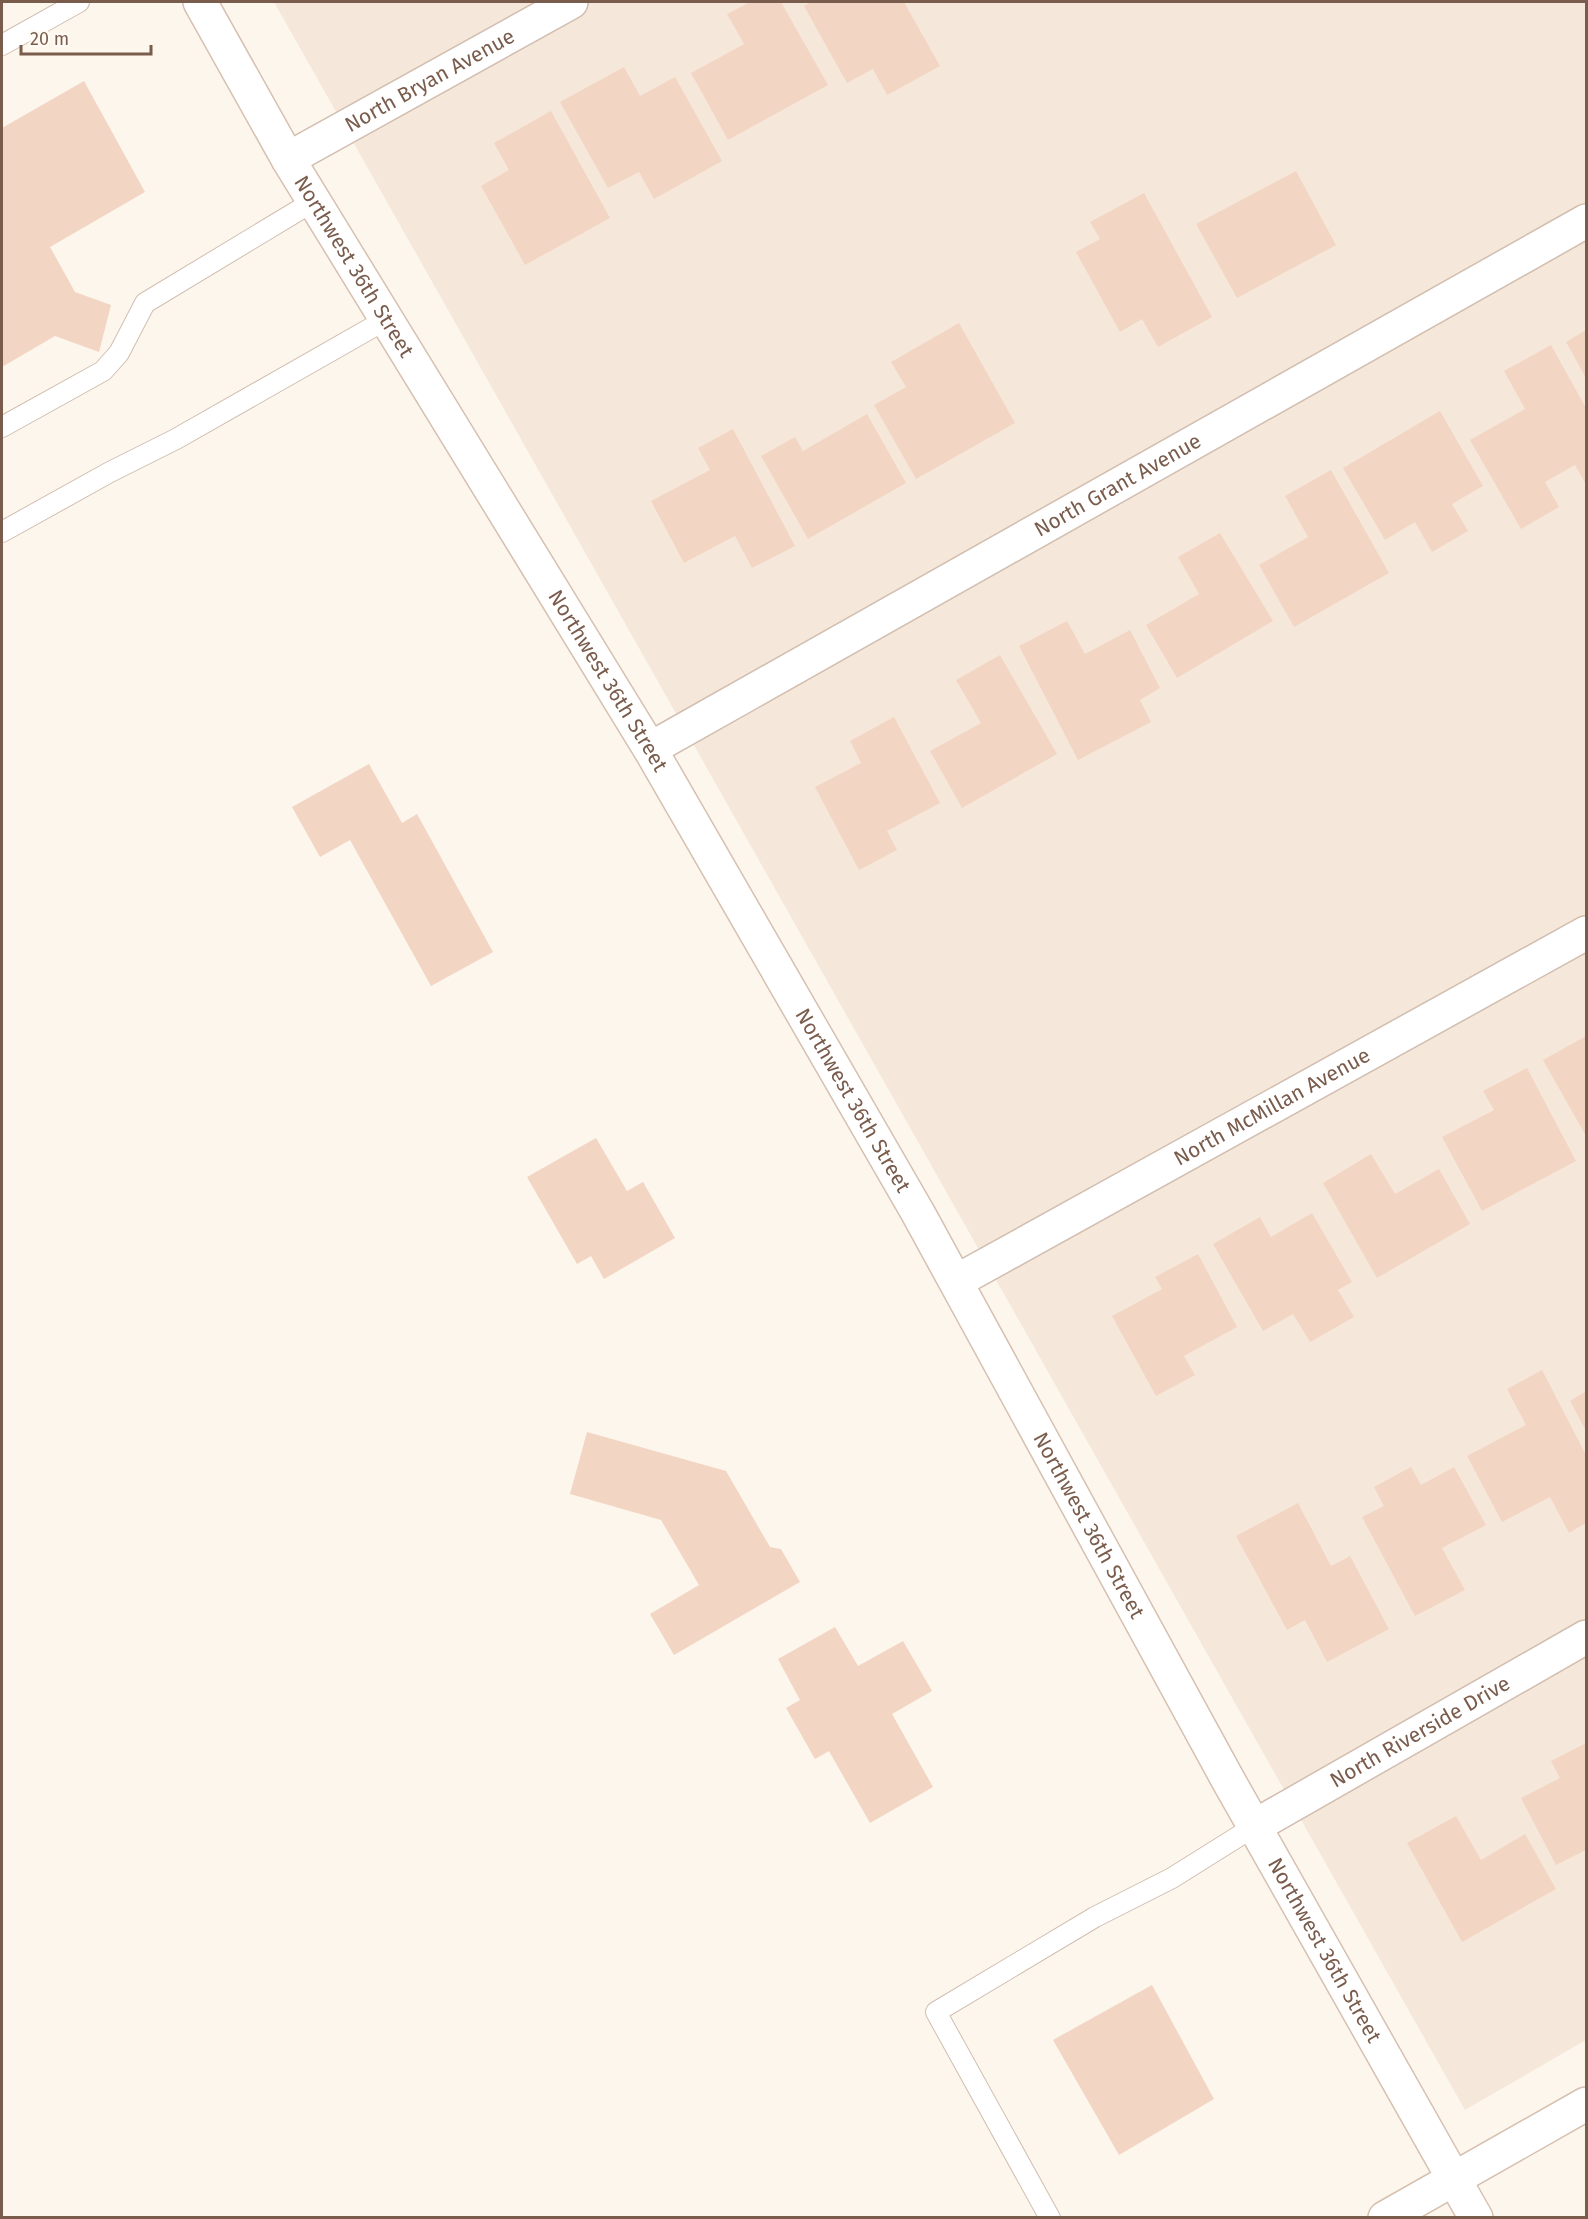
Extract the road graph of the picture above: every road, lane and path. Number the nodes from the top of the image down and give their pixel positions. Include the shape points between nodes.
1 (79, 2) edge
2 (200, 2) edge
3 (571, 2) edge
4 (2, 45) edge
5 (288, 159) junction
6 (314, 201) junction
7 (1587, 221) edge
8 (387, 320) junction
9 (2, 427) edge
10 (2, 531) edge
11 (650, 749) junction
12 (1587, 933) edge
13 (957, 1281) junction
14 (1587, 1637) edge
15 (1255, 1826) junction
16 (1587, 2104) edge
17 (1454, 2179) junction
18 (1050, 2217) edge
19 (1385, 2217) edge
20 (1476, 2217) edge

1 - 4 lane
2 - 5 street, Northwest 36th Street
3 - 5 street, North Bryan Avenue
5 - 6 street, Northwest 36th Street
6 - 8 street, Northwest 36th Street
6 - 9 lane via 145,303 119,353 103,371
7 - 11 street, North Grant Avenue
8 - 10 lane
8 - 11 street, Northwest 36th Street
11 - 13 street, Northwest 36th Street
12 - 13 street, North McMillan Avenue
13 - 15 street, Northwest 36th Street
14 - 15 street, North Riverside Drive
15 - 17 street, Northwest 36th Street
15 - 18 lane via 1172,1878 1095,1917 936,2012
16 - 17 street
17 - 19 street
17 - 20 street, Northwest 36th Street

